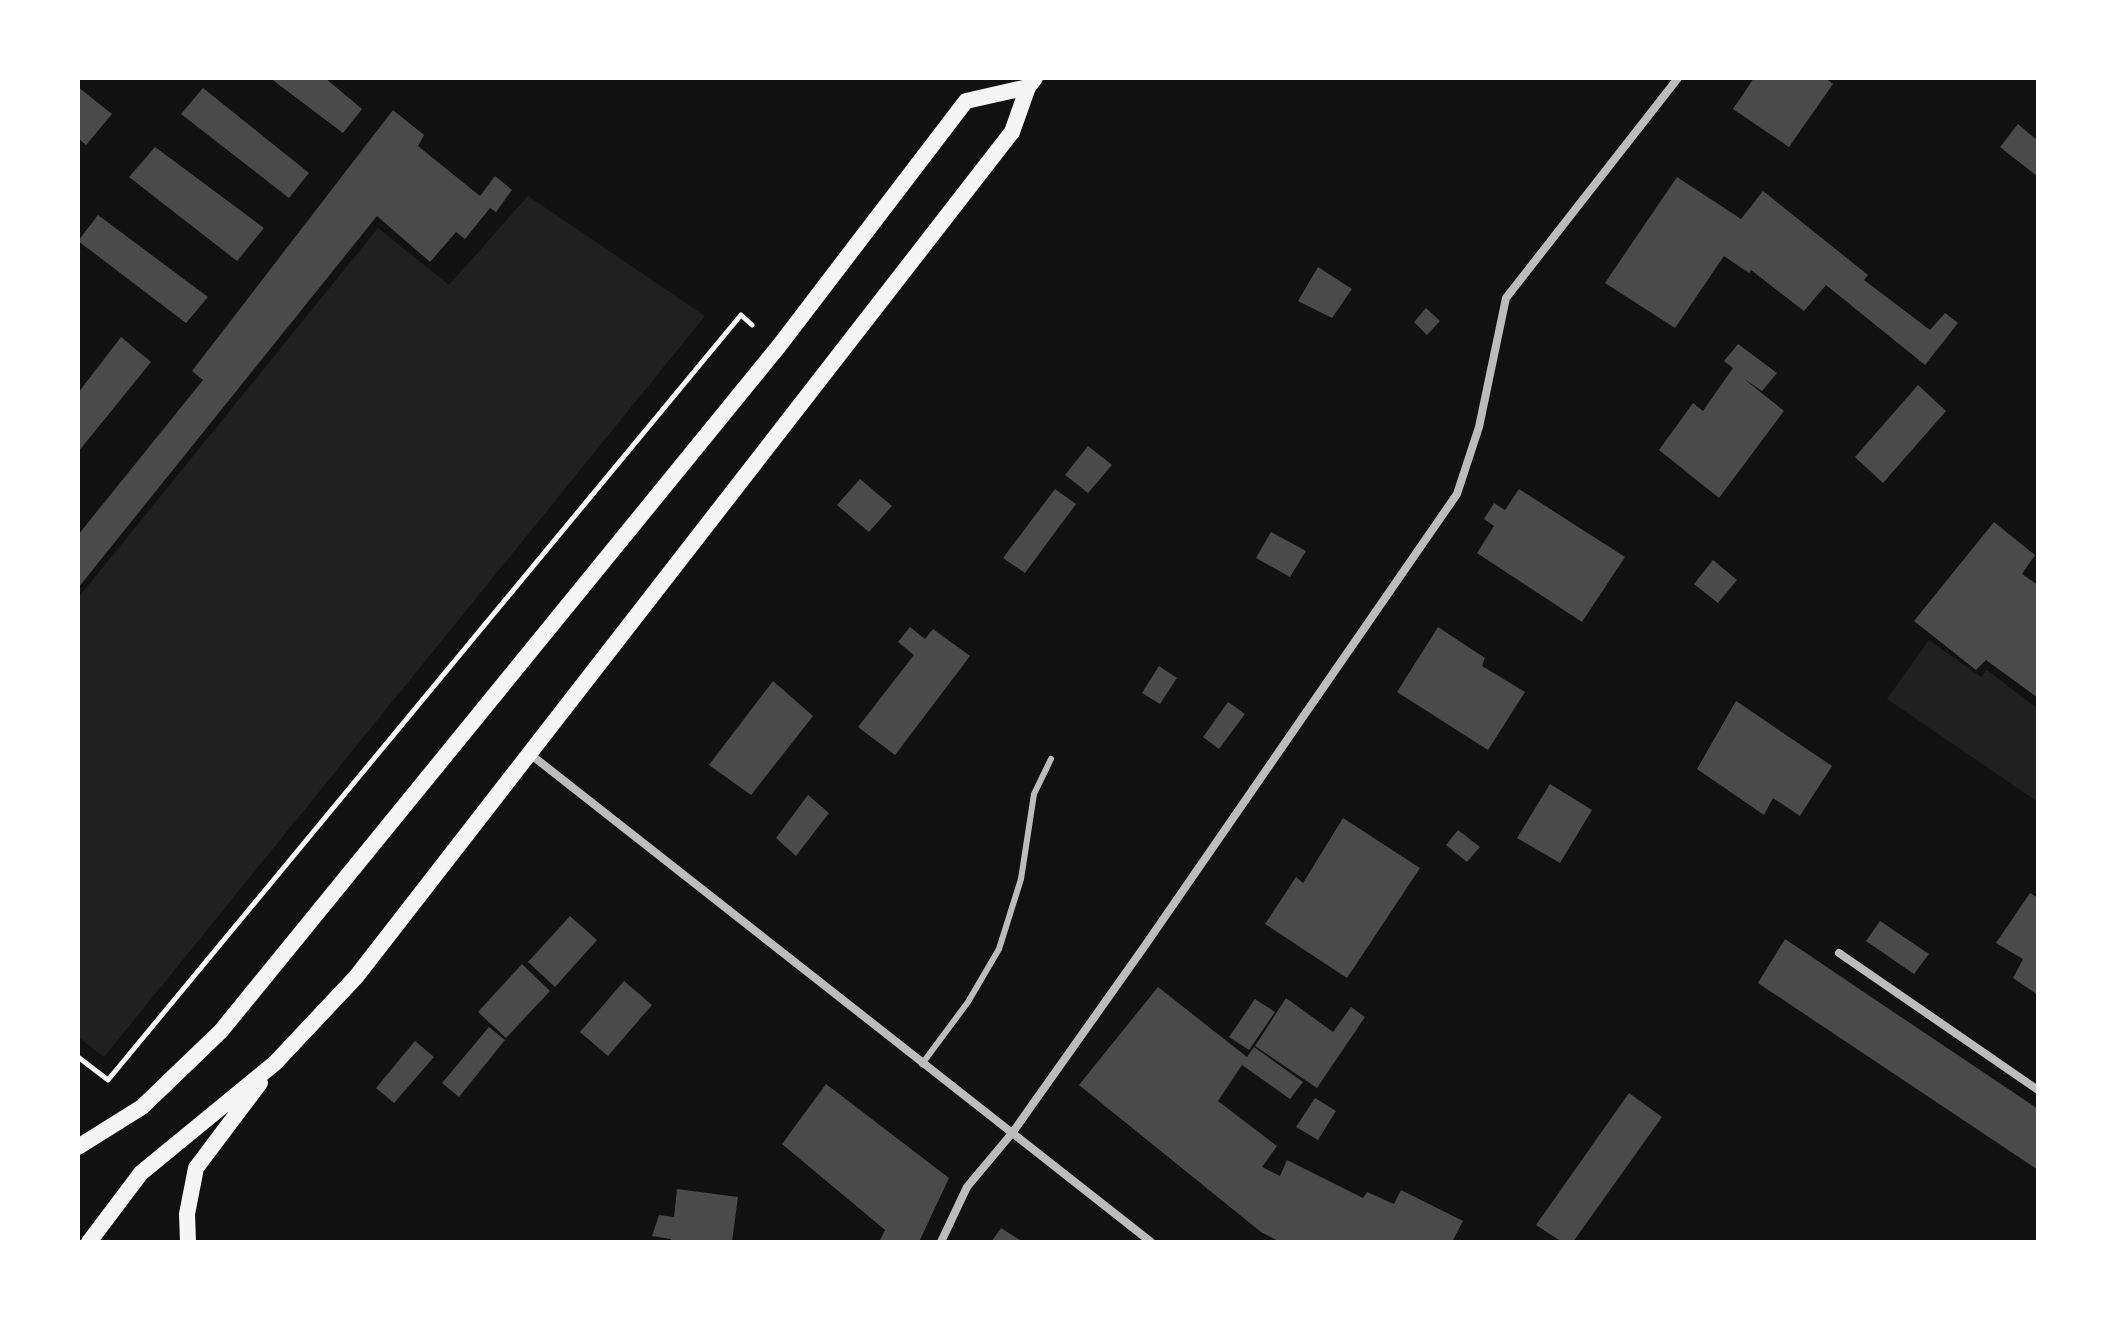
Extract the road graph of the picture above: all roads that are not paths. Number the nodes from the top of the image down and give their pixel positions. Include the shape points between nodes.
1 (1678, 78) edge
2 (1031, 82) edge
3 (530, 754) junction
4 (1051, 759) dead end
5 (1839, 953) dead end
6 (275, 1063) junction
7 (922, 1064) junction
8 (2038, 1090) edge
9 (1013, 1132) junction
10 (78, 1147) edge
11 (89, 1242) edge
12 (188, 1242) edge
13 (941, 1242) edge
14 (1151, 1242) edge

1 - 9 street via 1506,298 1479,427 1457,494
2 - 3 main road via 1012,132
2 - 10 main road via 966,101 779,346 221,1031 142,1107
3 - 6 main road via 356,977
3 - 7 street
4 - 7 lane via 1034,794 1021,879 999,949
5 - 8 street
6 - 11 main road via 141,1173
6 - 12 main road via 196,1168 187,1214
7 - 9 street
9 - 13 street via 967,1187
9 - 14 street

